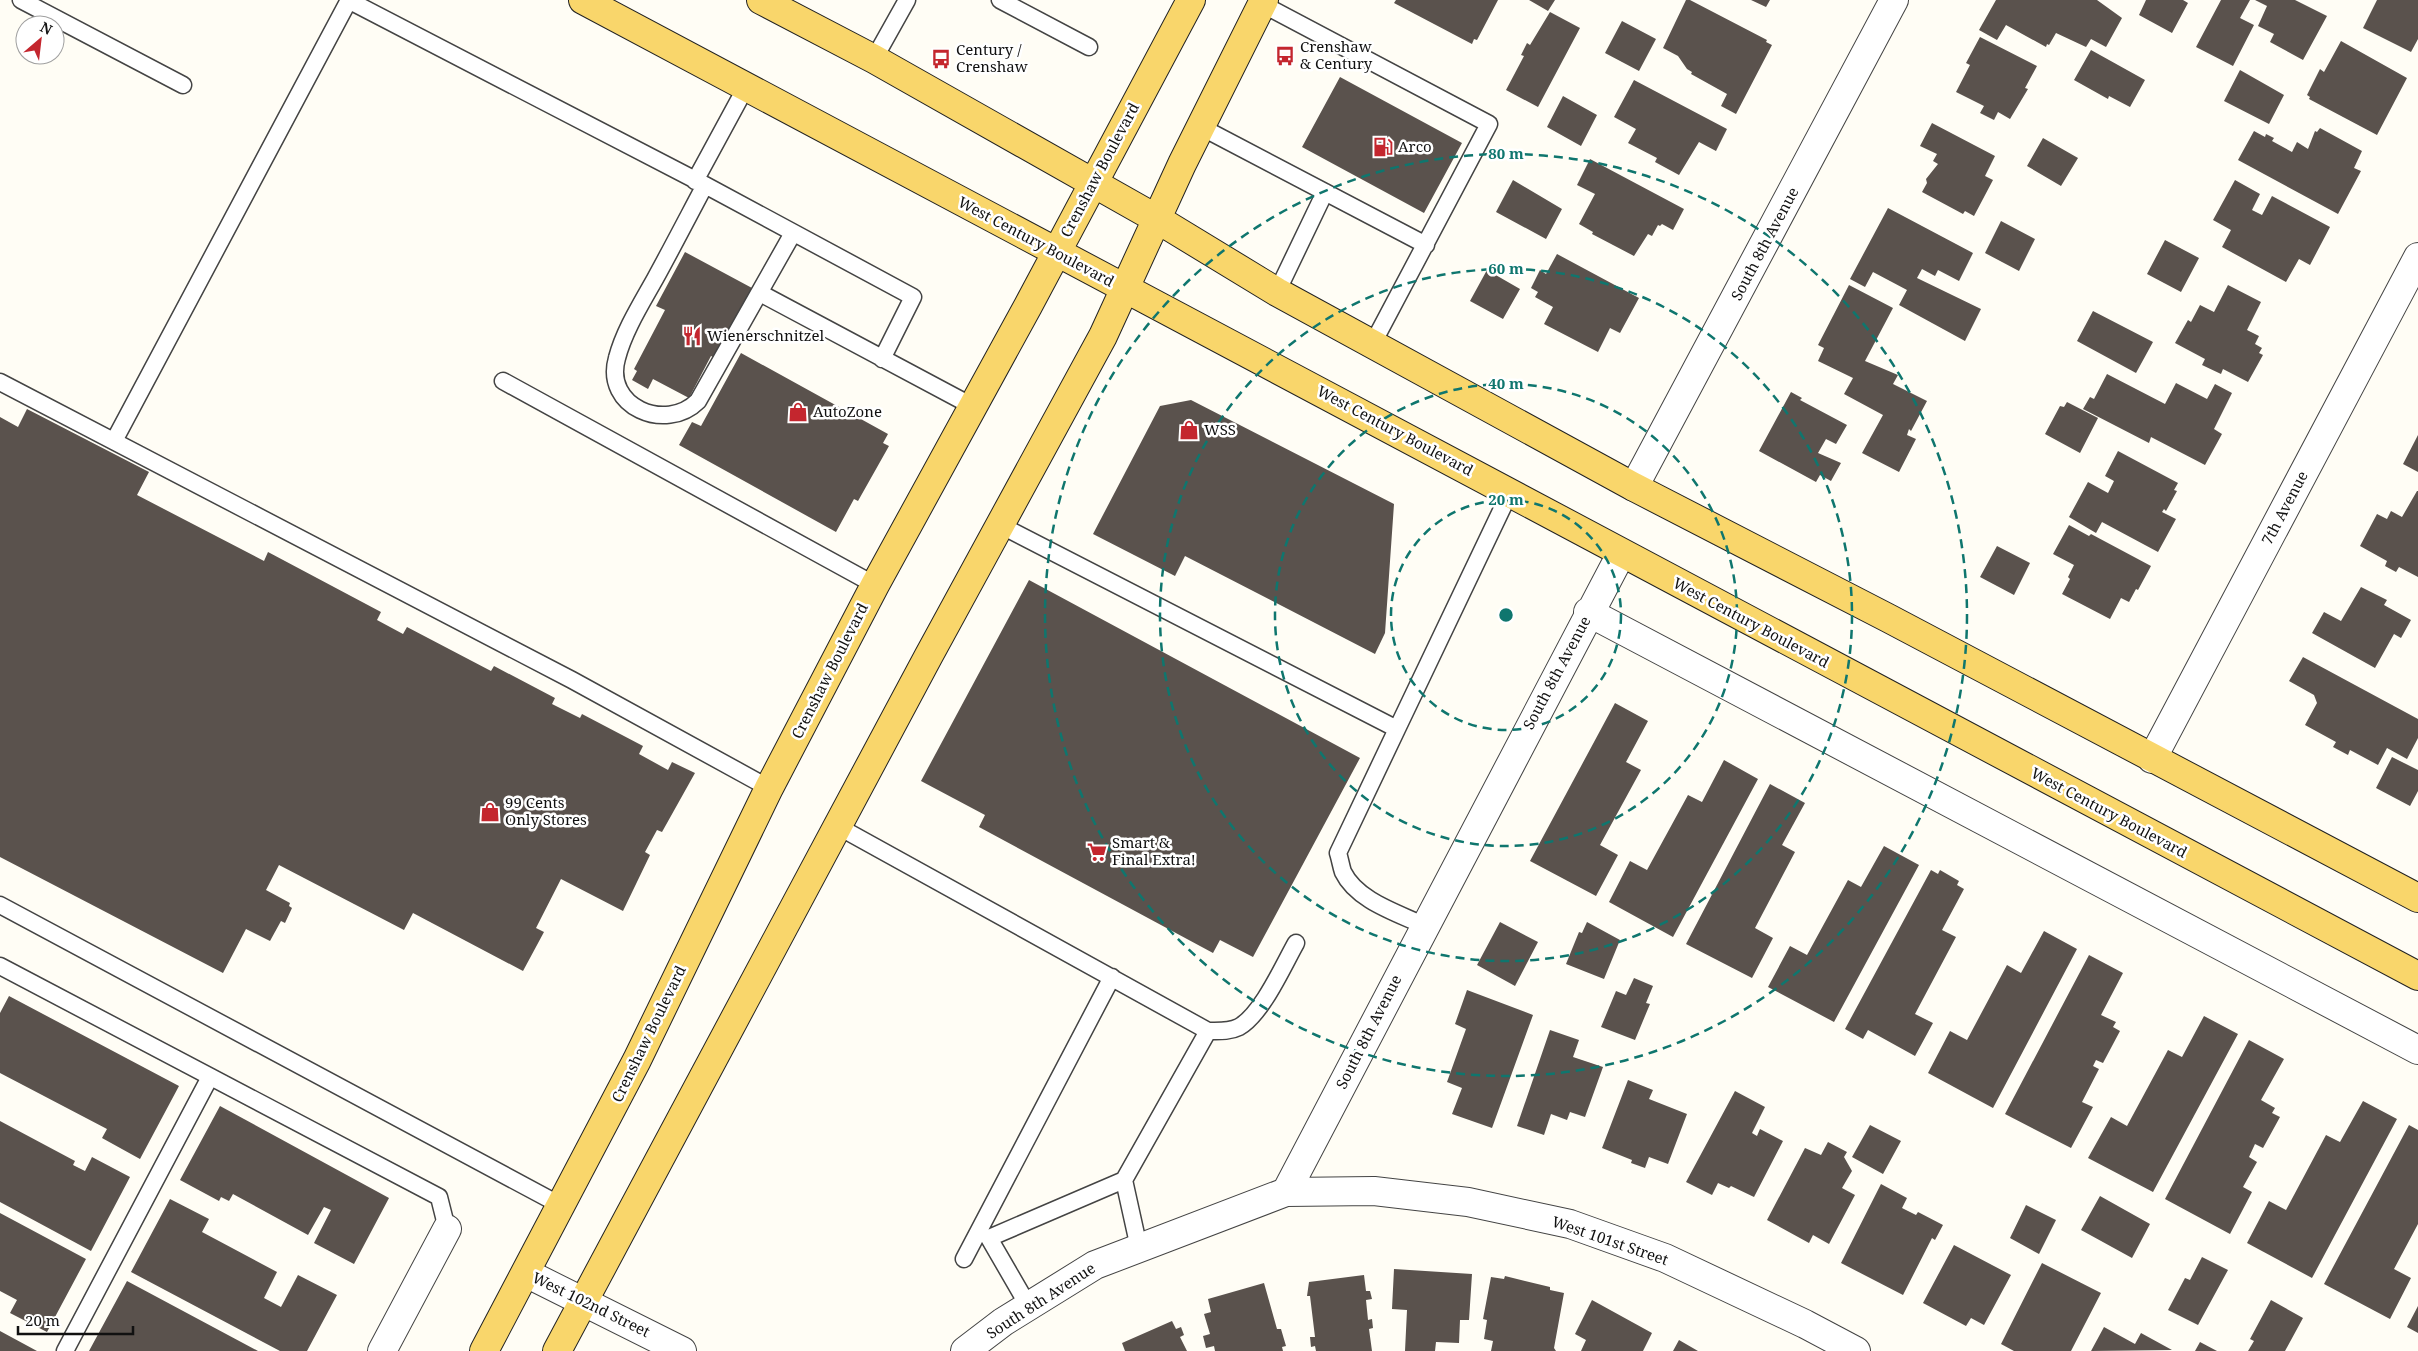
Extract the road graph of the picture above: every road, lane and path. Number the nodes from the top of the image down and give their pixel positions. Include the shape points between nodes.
1 (20, 0) edge
2 (349, 0) edge
3 (582, 0) edge
4 (907, 0) edge
5 (1000, 0) edge
6 (1191, 0) edge
7 (1894, 0) edge
8 (770, 2) edge
9 (1263, 2) edge
10 (1089, 47) dead end
11 (874, 59) junction
12 (184, 86) dead end
13 (746, 87) junction
14 (1200, 127) junction
15 (700, 183) junction
16 (1094, 183) junction
17 (1325, 192) junction
18 (1157, 219) junction
19 (793, 233) junction
20 (1426, 245) junction
21 (1057, 253) junction
22 (2418, 256) edge
23 (1124, 290) junction
24 (1277, 292) junction
25 (760, 293) junction
26 (1372, 345) junction
27 (882, 359) junction
28 (502, 381) dead end
29 (0, 382) edge
30 (972, 406) junction
31 (114, 441) junction
32 (1634, 487) junction
33 (1510, 492) junction
34 (1000, 525) junction
35 (1621, 554) junction
36 (875, 585) junction
37 (1588, 612) junction
38 (1397, 729) junction
39 (2152, 759) junction
40 (769, 788) junction
41 (839, 827) junction
42 (2418, 898) edge
43 (0, 906) edge
44 (1425, 926) junction
45 (1296, 943) dead end
46 (0, 966) edge
47 (2418, 976) edge
48 (1112, 977) junction
49 (1208, 1031) junction
50 (2418, 1050) edge
51 (210, 1077) junction
52 (1124, 1180) junction
53 (1286, 1192) junction
54 (562, 1206) junction
55 (447, 1230) joint
56 (1139, 1248) junction
57 (964, 1259) dead end
58 (526, 1273) junction
59 (584, 1301) junction
60 (1028, 1307) junction
61 (65, 1351) edge
62 (382, 1351) edge
63 (484, 1351) edge
64 (557, 1351) edge
65 (682, 1351) edge
66 (965, 1351) edge
67 (1856, 1351) edge

1 - 12 lane
2 - 15 lane
2 - 31 lane
3 - 13 main road, West Century Boulevard
4 - 11 lane
5 - 10 lane
6 - 16 main road, Crenshaw Boulevard
7 - 32 street, South 8th Avenue
8 - 11 main road
9 - 14 main road
9 - 20 lane via 1489,124
11 - 16 main road
13 - 15 lane
13 - 21 main road, West Century Boulevard
14 - 17 lane
14 - 18 main road
15 - 19 lane
15 - 25 lane via 616,359 616,378 621,394 629,404 646,412 669,416 690,410
16 - 18 main road
16 - 21 main road, Crenshaw Boulevard
17 - 20 lane
17 - 24 lane
18 - 23 main road
18 - 24 main road
19 - 25 lane
19 - 27 lane via 913,297
20 - 26 lane
21 - 23 main road, West Century Boulevard
21 - 30 main road, Crenshaw Boulevard
22 - 39 street, 7th Avenue
23 - 33 main road, West Century Boulevard
23 - 34 main road via 1100,342
24 - 26 main road
25 - 27 lane
26 - 32 main road
27 - 30 lane
28 - 36 lane
29 - 31 lane
30 - 36 main road, Crenshaw Boulevard
31 - 40 lane via 572,680
32 - 39 main road
33 - 35 main road, West Century Boulevard
33 - 38 lane
34 - 38 lane
34 - 41 main road
35 - 37 street, South 8th Avenue
35 - 47 main road, West Century Boulevard
36 - 40 main road, Crenshaw Boulevard
37 - 44 street, South 8th Avenue
37 - 50 street
38 - 44 lane via 1338,853 1343,872 1358,890 1373,901
39 - 42 main road
40 - 54 main road, Crenshaw Boulevard
41 - 48 lane
41 - 59 main road
43 - 54 lane
44 - 53 street, South 8th Avenue
45 - 49 lane via 1251,1017 1239,1027
46 - 51 lane
48 - 49 lane
48 - 57 lane
49 - 52 lane
51 - 55 lane via 439,1197
51 - 61 lane
52 - 56 lane
52 - 60 lane via 988,1238
53 - 56 street, South 8th Avenue
53 - 67 street, West 101st Street via 1374,1191 1468,1202 1570,1224 1665,1258
54 - 58 main road, Crenshaw Boulevard
55 - 62 street
56 - 60 street, South 8th Avenue via 1096,1265
58 - 59 street, West 102nd Street
58 - 63 main road, Crenshaw Boulevard
59 - 64 main road
59 - 65 street, West 102nd Street
60 - 66 street, South 8th Avenue

